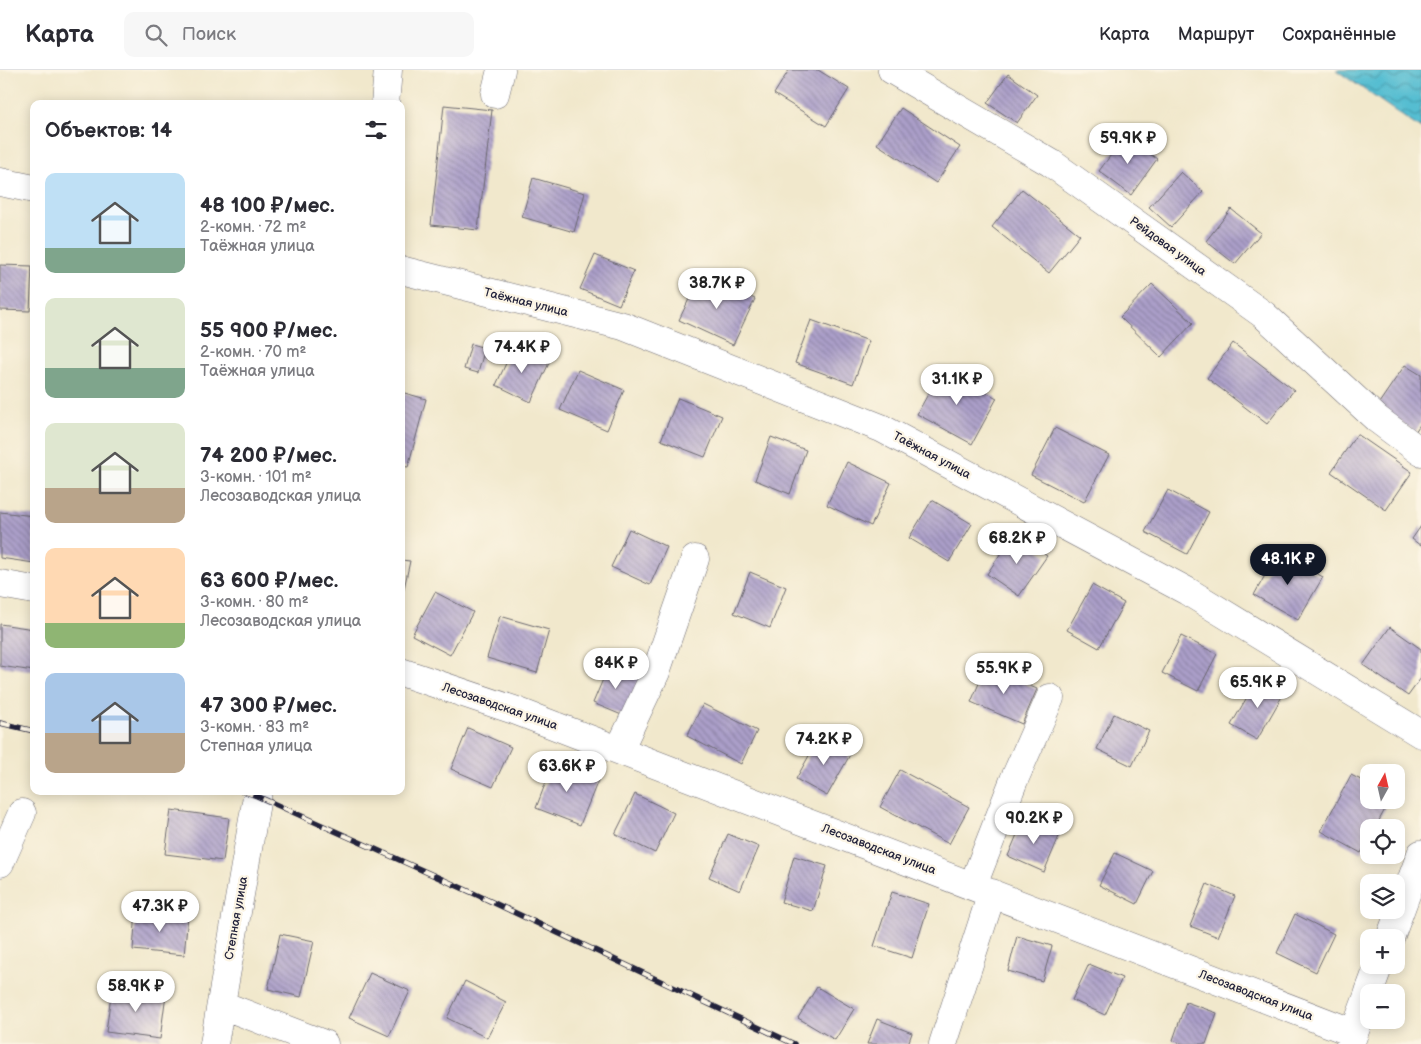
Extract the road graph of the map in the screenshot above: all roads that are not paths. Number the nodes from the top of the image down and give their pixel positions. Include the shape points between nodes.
1 (388, 70) edge
2 (892, 70) edge
3 (385, 100) edge
4 (0, 182) edge
5 (30, 188) edge
6 (405, 271) edge
7 (1421, 452) edge
8 (694, 559) dead end
9 (0, 584) edge
10 (30, 589) edge
11 (405, 673) edge
12 (1050, 698) dead end
13 (1421, 734) edge
14 (619, 750) junction
15 (257, 795) edge
16 (22, 813) dead end
17 (1421, 854) edge
18 (0, 863) edge
19 (982, 889) junction
20 (1393, 929) edge
21 (222, 1005) junction
22 (1360, 1017) edge
23 (1352, 1039) edge
24 (214, 1044) edge
25 (324, 1044) edge
26 (943, 1044) edge

1 - 3 street
2 - 7 street, Рейдовая улица via 1051,163 1256,310 1377,419
4 - 5 street
6 - 13 street, Таёжная улица via 623,326 881,428 1187,591
8 - 14 street via 656,672
9 - 10 street
11 - 14 street, Лесозаводская улица
12 - 19 street via 1014,780
14 - 19 street, Лесозаводская улица
15 - 21 street, Степная улица
16 - 18 street
17 - 20 street
19 - 23 street, Лесозаводская улица
19 - 26 street
21 - 24 street, Степная улица
21 - 25 street
22 - 23 street

